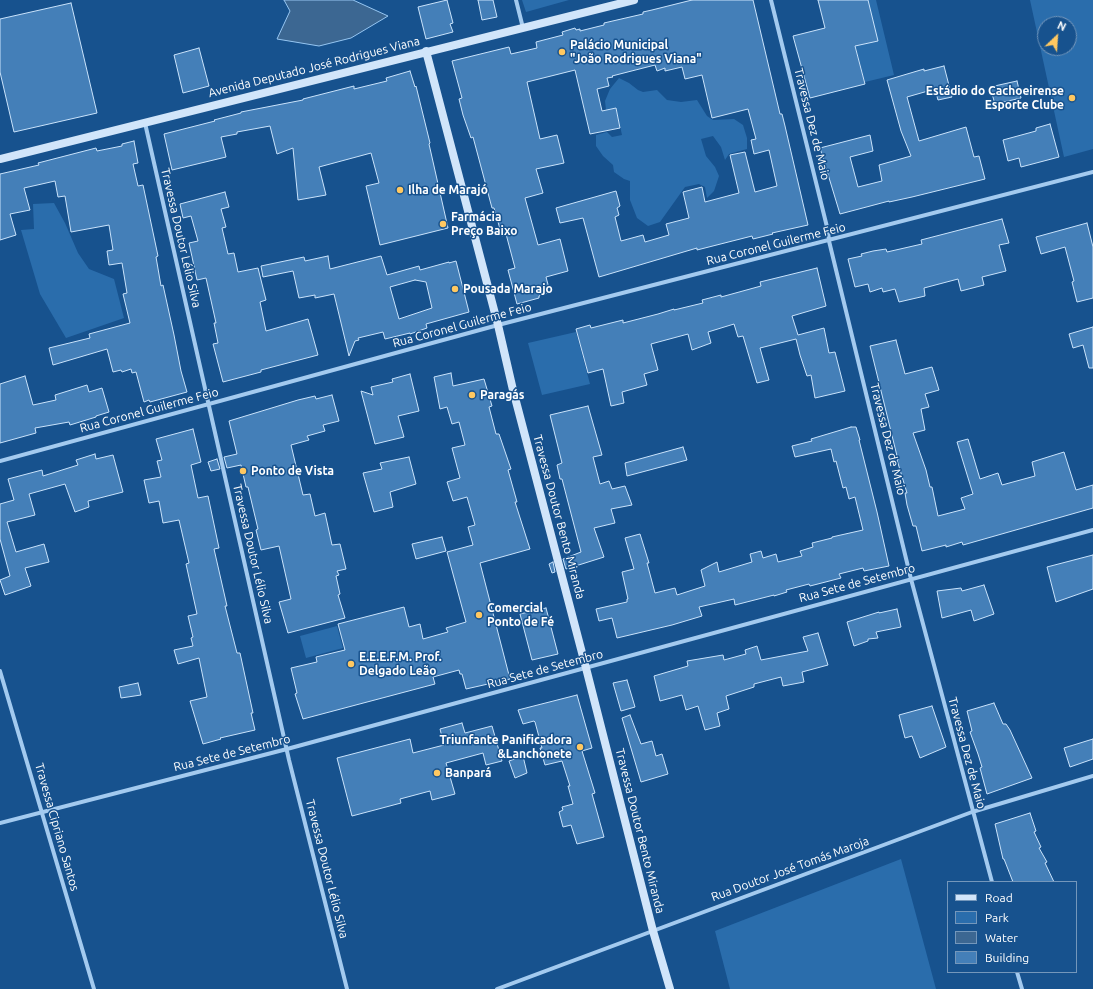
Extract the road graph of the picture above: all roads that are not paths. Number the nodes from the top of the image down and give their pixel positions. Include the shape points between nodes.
1 (516, 0) edge
2 (634, 0) edge
3 (771, 0) edge
4 (523, 28) junction
5 (426, 51) junction
6 (145, 123) junction
7 (0, 159) edge
8 (1093, 172) edge
9 (829, 241) junction
10 (498, 325) junction
11 (208, 404) junction
12 (0, 461) edge
13 (1093, 530) edge
14 (911, 578) junction
15 (586, 668) junction
16 (0, 671) edge
17 (287, 750) junction
18 (1093, 776) edge
19 (42, 812) junction
20 (972, 812) junction
21 (0, 823) edge
22 (992, 881) edge
23 (653, 931) junction
24 (1017, 973) edge
25 (94, 989) edge
26 (347, 989) edge
27 (497, 989) edge
28 (670, 989) edge
29 (1022, 989) edge

1 - 4 street
2 - 4 street, Avenida Deputado José Rodrigues Viana
3 - 9 street, Travessa Dez de Maio
4 - 5 street, Avenida Deputado José Rodrigues Viana
5 - 6 street, Avenida Deputado José Rodrigues Viana
5 - 10 street, Travessa Doutor Bento Miranda
6 - 7 street, Avenida Deputado José Rodrigues Viana
6 - 11 street, Travessa Doutor Lélio Silva
8 - 9 street, Rua Coronel Guilerme Feio
9 - 10 street, Rua Coronel Guilerme Feio
9 - 14 street, Travessa Dez de Maio
10 - 11 street, Rua Coronel Guilerme Feio
10 - 15 street, Travessa Doutor Bento Miranda
11 - 12 street, Rua Coronel Guilerme Feio
11 - 17 street, Travessa Doutor Lélio Silva
13 - 14 street, Rua Sete de Setembro
14 - 15 street, Rua Sete de Setembro
14 - 20 street, Travessa Dez de Maio
15 - 17 street, Rua Sete de Setembro
15 - 23 street, Travessa Doutor Bento Miranda
16 - 19 street, Travessa Cipriano Santos
17 - 19 street, Rua Sete de Setembro
17 - 26 street, Travessa Doutor Lélio Silva
18 - 20 street, Rua Doutor José Tomás Maroja
19 - 21 street, Rua Sete de Setembro
19 - 25 street, Travessa Cipriano Santos
20 - 22 street, Travessa Dez de Maio
20 - 23 street, Rua Doutor José Tomás Maroja
23 - 27 street, Rua Doutor José Tomás Maroja
23 - 28 street, Travessa Doutor Bento Miranda
24 - 29 street

